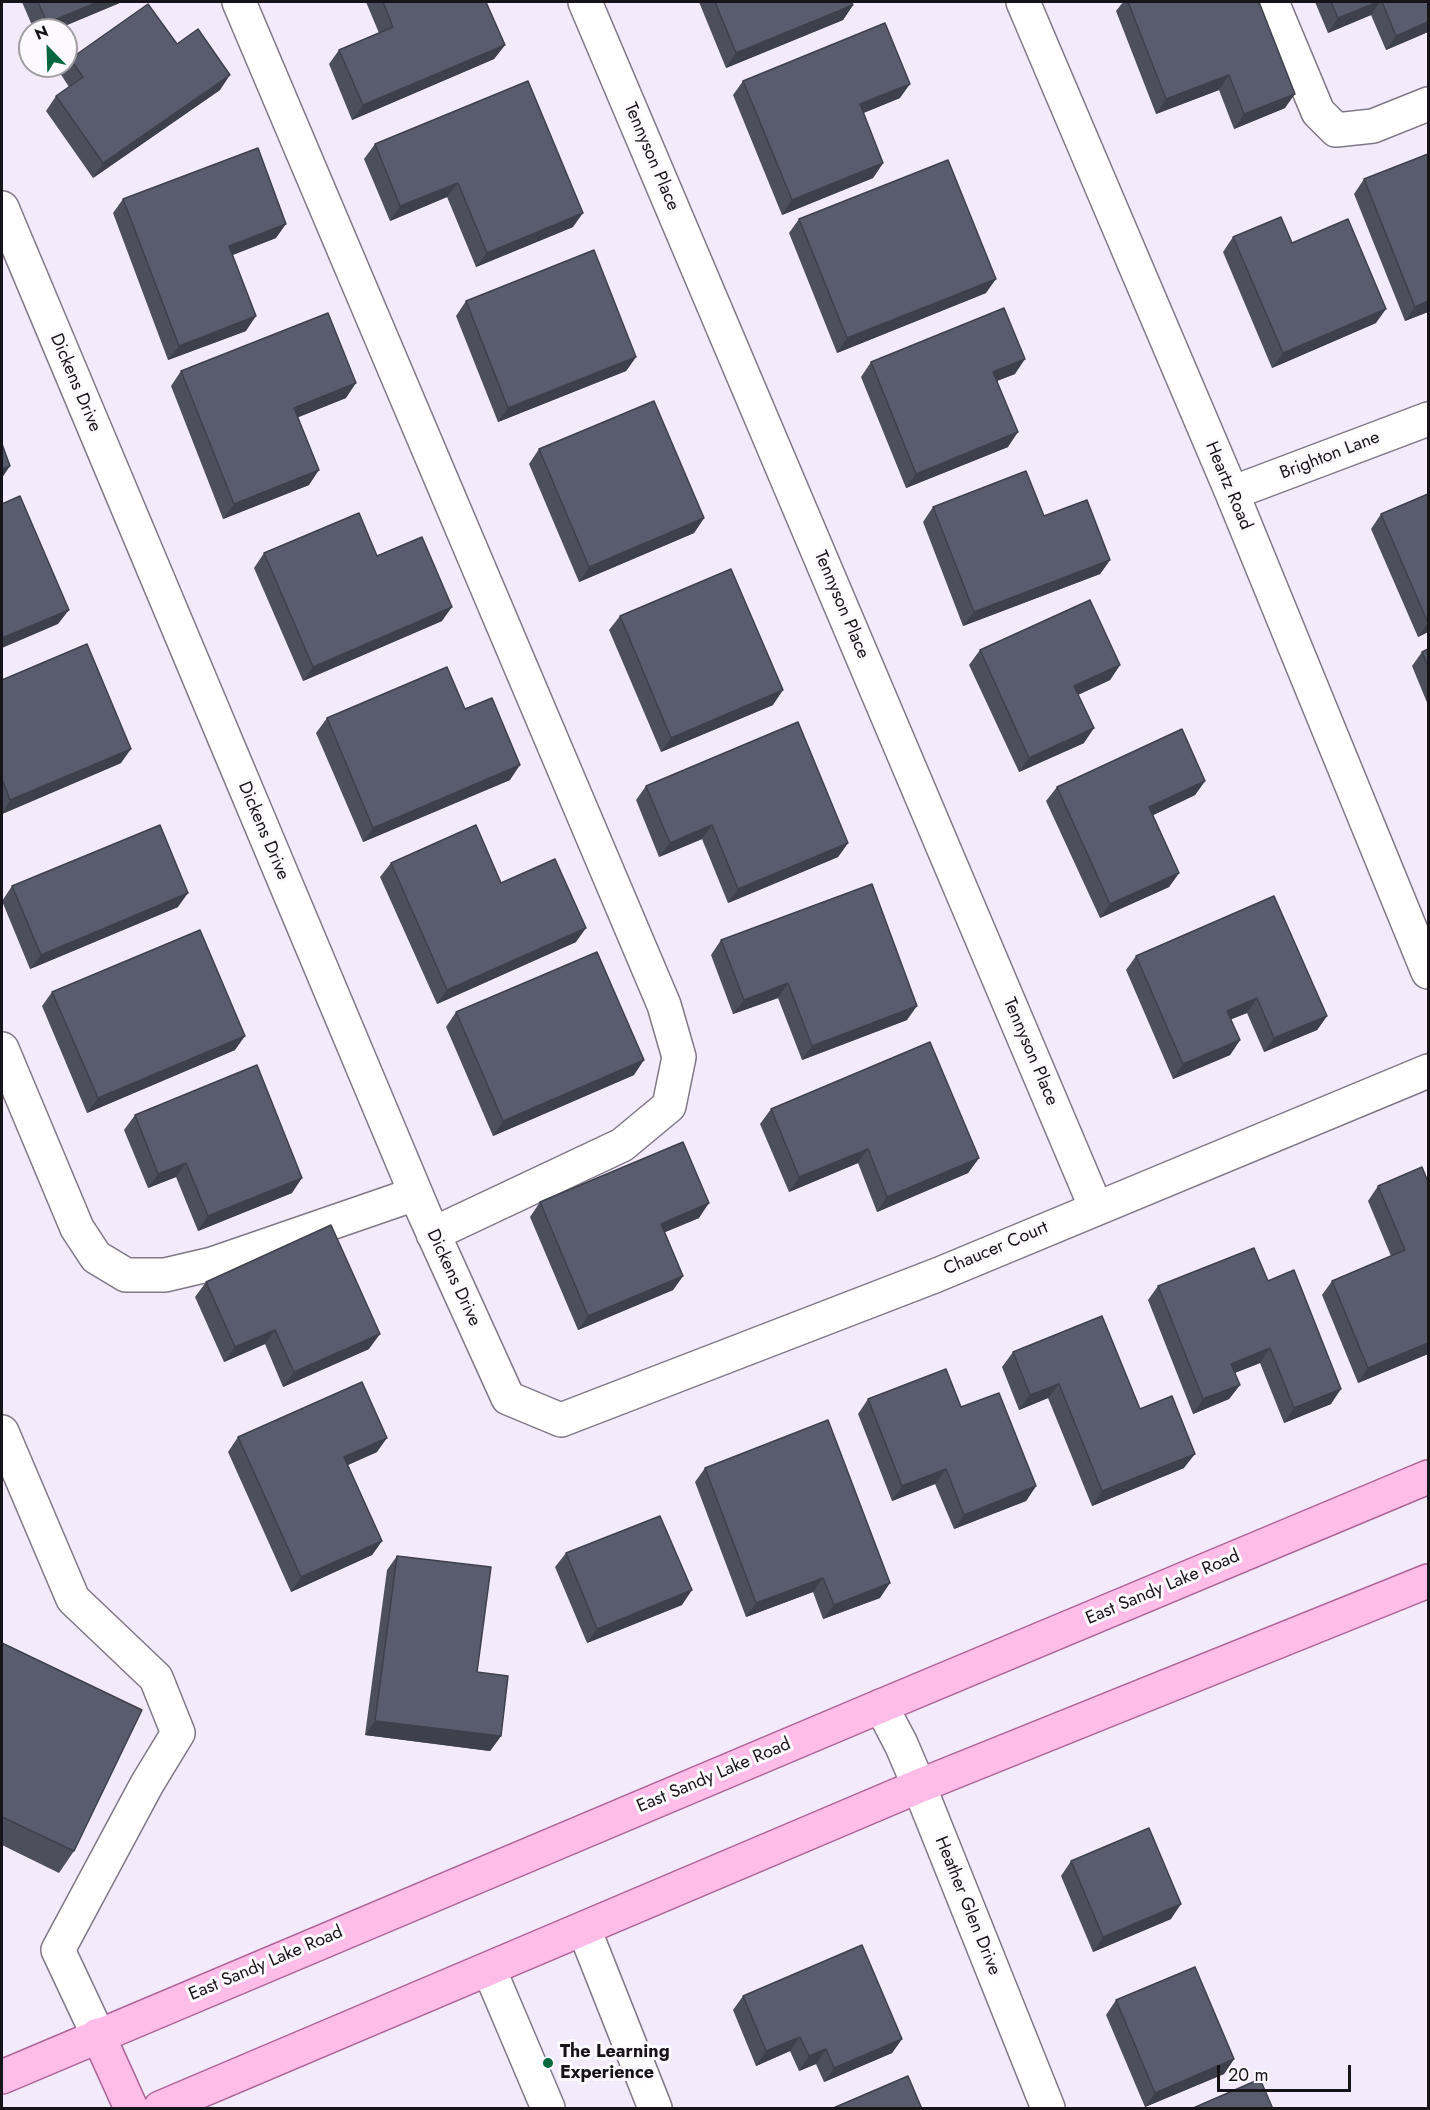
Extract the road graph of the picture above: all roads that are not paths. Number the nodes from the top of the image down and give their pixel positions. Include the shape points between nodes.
1 (239, 2) edge
2 (585, 2) edge
3 (1023, 2) edge
4 (1272, 2) edge
5 (1428, 104) edge
6 (2, 208) edge
7 (1428, 419) edge
8 (1232, 493) junction
9 (1428, 972) edge
10 (2, 1048) edge
11 (1428, 1071) edge
12 (415, 1194) junction
13 (1096, 1208) junction
14 (433, 1234) junction
15 (561, 1420) joint
16 (2, 1432) edge
17 (1428, 1477) edge
18 (1428, 1581) edge
19 (880, 1706) junction
20 (919, 1786) junction
21 (584, 1929) junction
22 (489, 1969) junction
23 (98, 2035) junction
24 (2, 2077) edge
25 (543, 2107) edge
26 (131, 2109) edge
27 (160, 2109) edge
28 (655, 2109) edge
29 (1048, 2109) edge

1 - 14 street via 664,1005 679,1058 669,1106 622,1145
2 - 13 street, Tennyson Place
3 - 8 street, Heartz Road
4 - 5 street via 1318,112 1336,130 1373,126
6 - 12 street, Dickens Drive
7 - 8 street, Brighton Lane
8 - 9 street, Heartz Road
10 - 12 street via 77,1228 96,1257 126,1275 165,1275 212,1264
11 - 13 street, Chaucer Court
12 - 14 street, Dickens Drive
13 - 15 street, Chaucer Court via 937,1275
14 - 15 street, Dickens Drive via 508,1398
16 - 23 street via 73,1599 156,1678 178,1733 58,1950
17 - 19 main road, East Sandy Lake Road
18 - 20 main road
19 - 20 street, Heather Glen Drive
19 - 23 main road, East Sandy Lake Road
20 - 21 main road
20 - 29 street, Heather Glen Drive
21 - 22 main road
21 - 28 street
22 - 25 street
22 - 27 main road
23 - 24 main road, East Sandy Lake Road
23 - 26 main road

